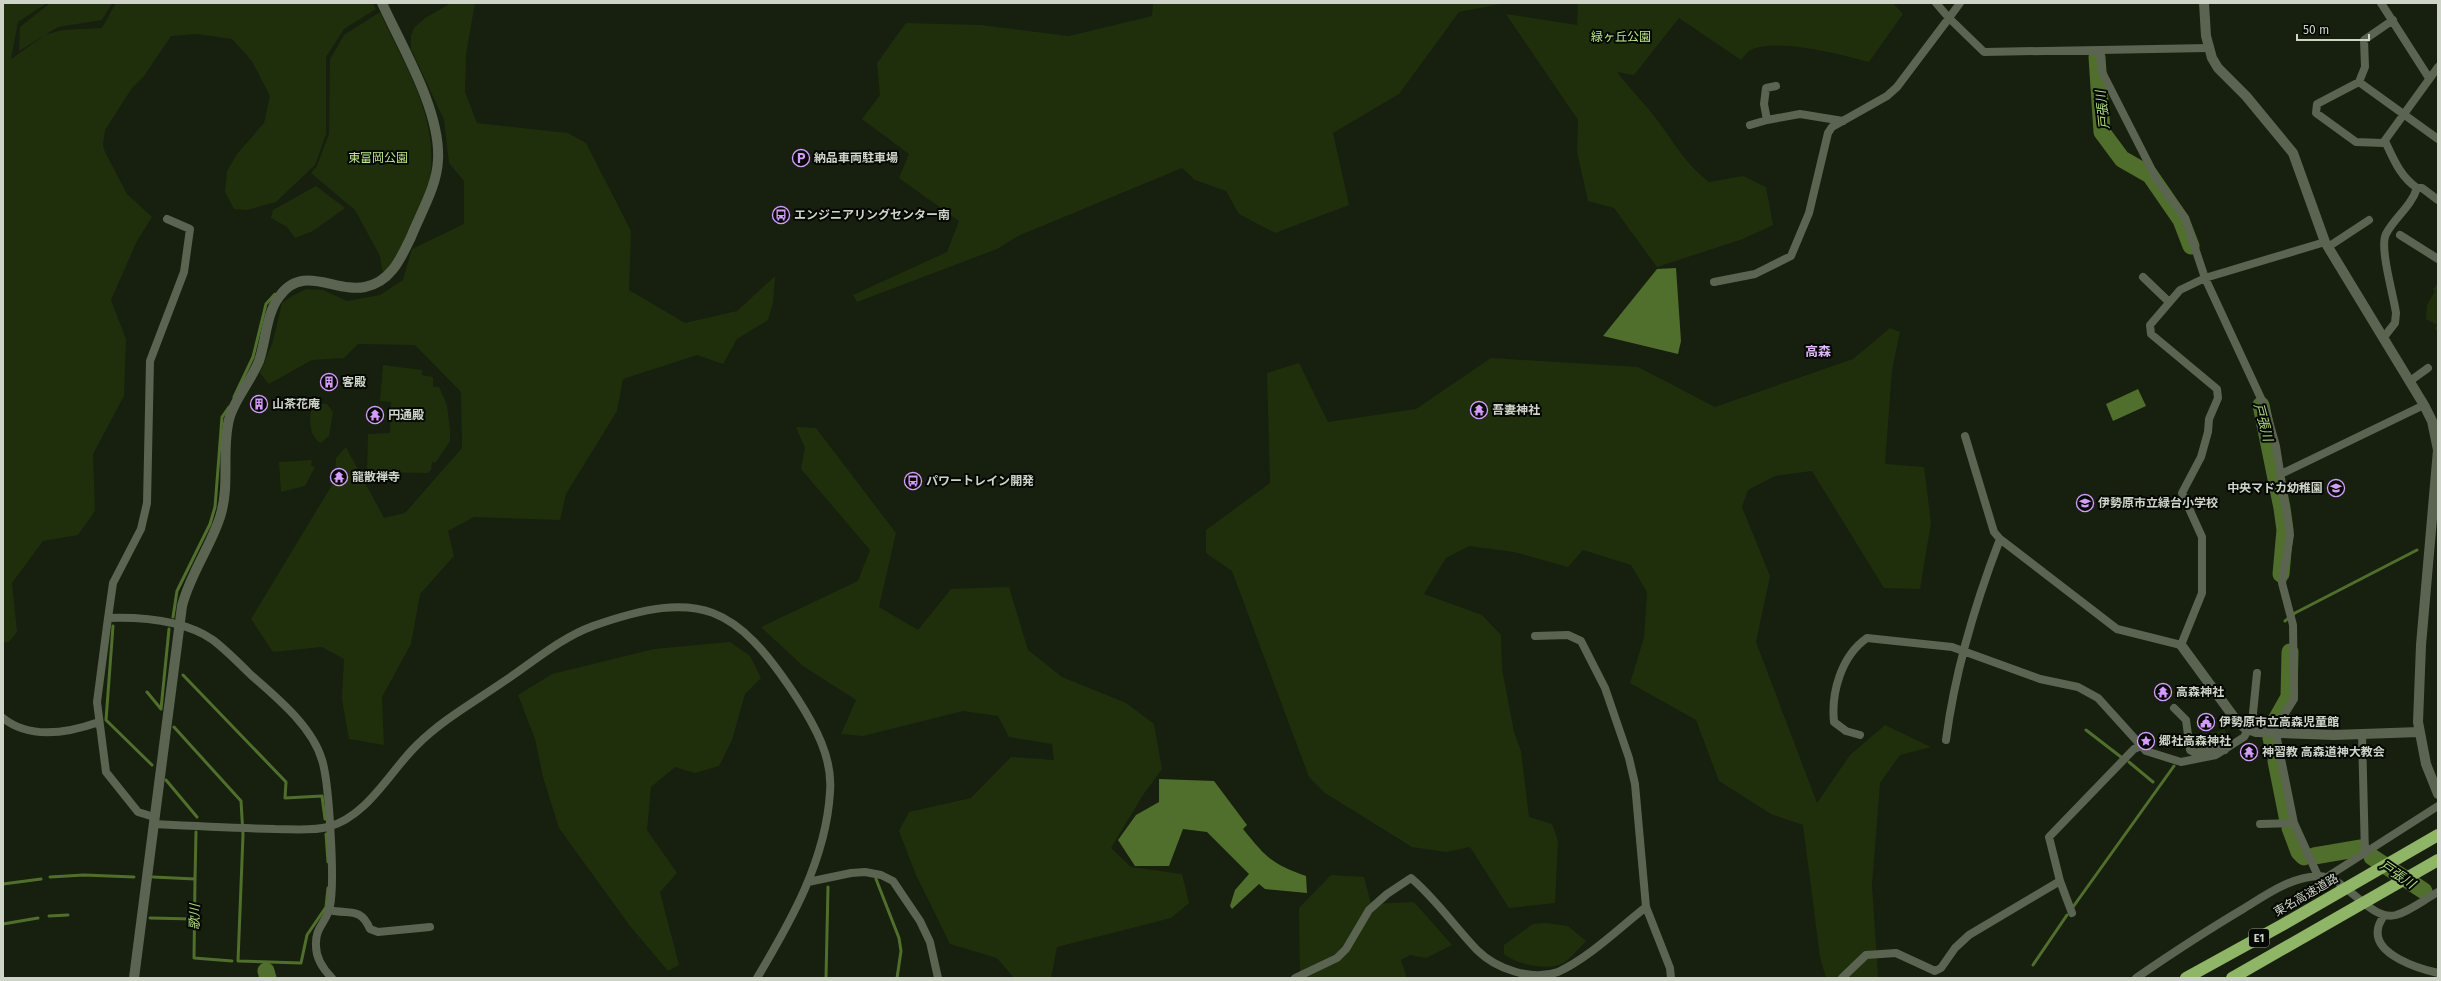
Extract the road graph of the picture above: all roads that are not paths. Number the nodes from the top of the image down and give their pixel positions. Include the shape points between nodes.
1 (382, 3) edge
2 (1936, 3) edge
3 (1960, 3) edge
4 (2204, 3) edge
5 (2381, 3) edge
6 (1949, 18) junction
7 (2393, 20) junction
8 (2208, 48) junction
9 (2100, 51) junction
10 (2438, 67) edge
11 (2433, 78) edge
12 (2359, 82) junction
13 (1776, 86) dead end
14 (2404, 115) junction
15 (1767, 120) junction
16 (1843, 122) junction
17 (1750, 125) dead end
18 (2438, 140) edge
19 (2385, 141) junction
20 (2417, 188) junction
21 (2438, 200) edge
22 (166, 219) dead end
23 (2369, 220) dead end
24 (2400, 235) dead end
25 (2327, 244) junction
26 (2438, 259) edge
27 (2143, 277) dead end
28 (2205, 278) junction
29 (1714, 282) dead end
30 (2169, 302) junction
31 (2384, 337) junction
32 (2428, 368) dead end
33 (2410, 381) junction
34 (2424, 404) junction
35 (1964, 436) dead end
36 (2281, 474) junction
37 (2000, 539) junction
38 (2434, 540) edge
39 (108, 618) junction
40 (180, 624) junction
41 (1535, 636) dead end
42 (2181, 645) junction
43 (1963, 650) junction
44 (2257, 672) dead end
45 (2174, 708) dead end
46 (3, 718) edge
47 (99, 722) junction
48 (2250, 730) junction
49 (2419, 732) junction
50 (2277, 733) junction
51 (2362, 734) junction
52 (1860, 735) dead end
53 (1946, 740) dead end
54 (2141, 746) junction
55 (2225, 750) junction
56 (2437, 792) edge
57 (2438, 806) edge
58 (153, 821) junction
59 (2294, 823) junction
60 (2260, 824) dead end
61 (329, 826) junction
62 (2438, 835) edge
63 (2365, 854) junction
64 (2438, 860) edge
65 (2318, 876) junction
66 (2327, 877) junction
67 (2060, 881) junction
68 (808, 882) junction
69 (2438, 892) edge
70 (1646, 907) junction
71 (329, 910) junction
72 (2072, 913) dead end
73 (2384, 915) junction
74 (430, 927) dead end
75 (2438, 972) edge
76 (134, 978) edge
77 (332, 978) edge
78 (757, 978) edge
79 (938, 978) edge
80 (1295, 978) edge
81 (1671, 978) edge
82 (1842, 978) edge
83 (2136, 978) edge
84 (2186, 978) edge
85 (2232, 978) edge

1 - 40 street via 434,122 438,160 433,185 397,265 384,278 366,287 354,288 320,280 302,281 278,297 271,313 258,363 228,423 226,488 223,504 211,538 189,582
2 - 6 street
3 - 6 street
4 - 8 street
5 - 7 street
6 - 9 street via 1984,52
6 - 16 street via 1896,88
7 - 11 street
7 - 12 street via 2364,40 2365,67
8 - 9 street
8 - 25 street via 2218,68 2246,96 2293,153
9 - 28 street via 2102,72 2156,180 2185,218
10 - 11 street
11 - 14 street
12 - 14 street
12 - 19 street via 2317,104 2316,113 2356,142
13 - 15 street via 1766,88 1764,104
14 - 18 street
14 - 19 street
15 - 16 street via 1800,114
15 - 17 street
16 - 29 street via 1828,133 1809,213 1791,256 1755,274
19 - 20 street via 2398,170
20 - 21 street via 2422,188
20 - 31 street via 2408,208 2385,234 2384,247 2396,313 2395,323
22 - 39 street via 190,229 188,248 184,272 150,361 147,503 141,529 113,583
23 - 25 street
24 - 26 street
25 - 28 street
25 - 31 street
27 - 30 street
28 - 30 street via 2180,290
28 - 36 street via 2265,407
30 - 42 street via 2152,322 2151,334 2217,389 2218,398 2209,419 2201,457 2182,493 2202,537 2202,593
31 - 33 street
32 - 33 street
33 - 34 street
34 - 36 street
34 - 38 street via 2432,421 2438,450
35 - 37 street via 1994,532
36 - 50 street via 2290,535 2282,583 2293,625 2294,699 2280,721
37 - 42 street via 2117,629
37 - 43 street via 1981,588
38 - 49 street via 2421,644
39 - 40 street
39 - 47 street via 97,702
40 - 58 street
40 - 61 street via 213,640 285,705 306,730 322,759
41 - 70 street via 1568,635 1581,641 1605,688 1629,758 1635,784
42 - 48 street via 2236,720
43 - 52 street via 1952,646 1878,638 1867,638 1856,645 1837,684 1832,705 1834,722 1846,731
43 - 53 street via 1950,706
43 - 54 street via 2040,679 2078,687 2092,693
44 - 48 street
45 - 55 street via 2186,720 2190,750 2195,753 2220,747
46 - 47 street via 20,730 33,732 65,732
47 - 58 street via 106,772 138,812
48 - 50 street
48 - 55 street
49 - 51 street
49 - 56 street via 2426,764
50 - 51 street
50 - 59 street
51 - 63 street
54 - 55 street via 2151,754 2181,762 2208,758
54 - 67 street via 2134,749 2049,837
57 - 63 street
58 - 61 street via 265,829
58 - 76 street
59 - 60 street
59 - 65 street
61 - 68 street via 369,802 417,745 442,724 563,641 591,627 642,612 664,607 690,608 716,613 741,628 773,662 809,717 819,739 829,767 831,789 828,813
61 - 71 street via 332,870
62 - 84 highway, 東名高速道路 / E1
63 - 66 street
64 - 85 highway, E1
65 - 66 street
65 - 83 street via 2302,878 2281,886 2209,929
66 - 73 street
67 - 72 street
67 - 82 street via 1969,935 1955,948 1941,968 1935,971 1896,953 1866,955
68 - 78 street via 800,902
68 - 79 street via 866,872 881,874 893,881 920,921 930,942
69 - 73 street via 2397,915
70 - 80 street via 1557,973 1544,976 1527,975 1511,972 1492,963 1477,950 1426,890 1411,878 1369,910 1346,949 1337,958
70 - 81 street via 1670,968
71 - 74 street via 356,912 365,918 370,929 378,932
71 - 77 street via 316,932 316,948 323,969
73 - 75 street via 2378,929 2379,938 2386,949 2402,962 2416,968

